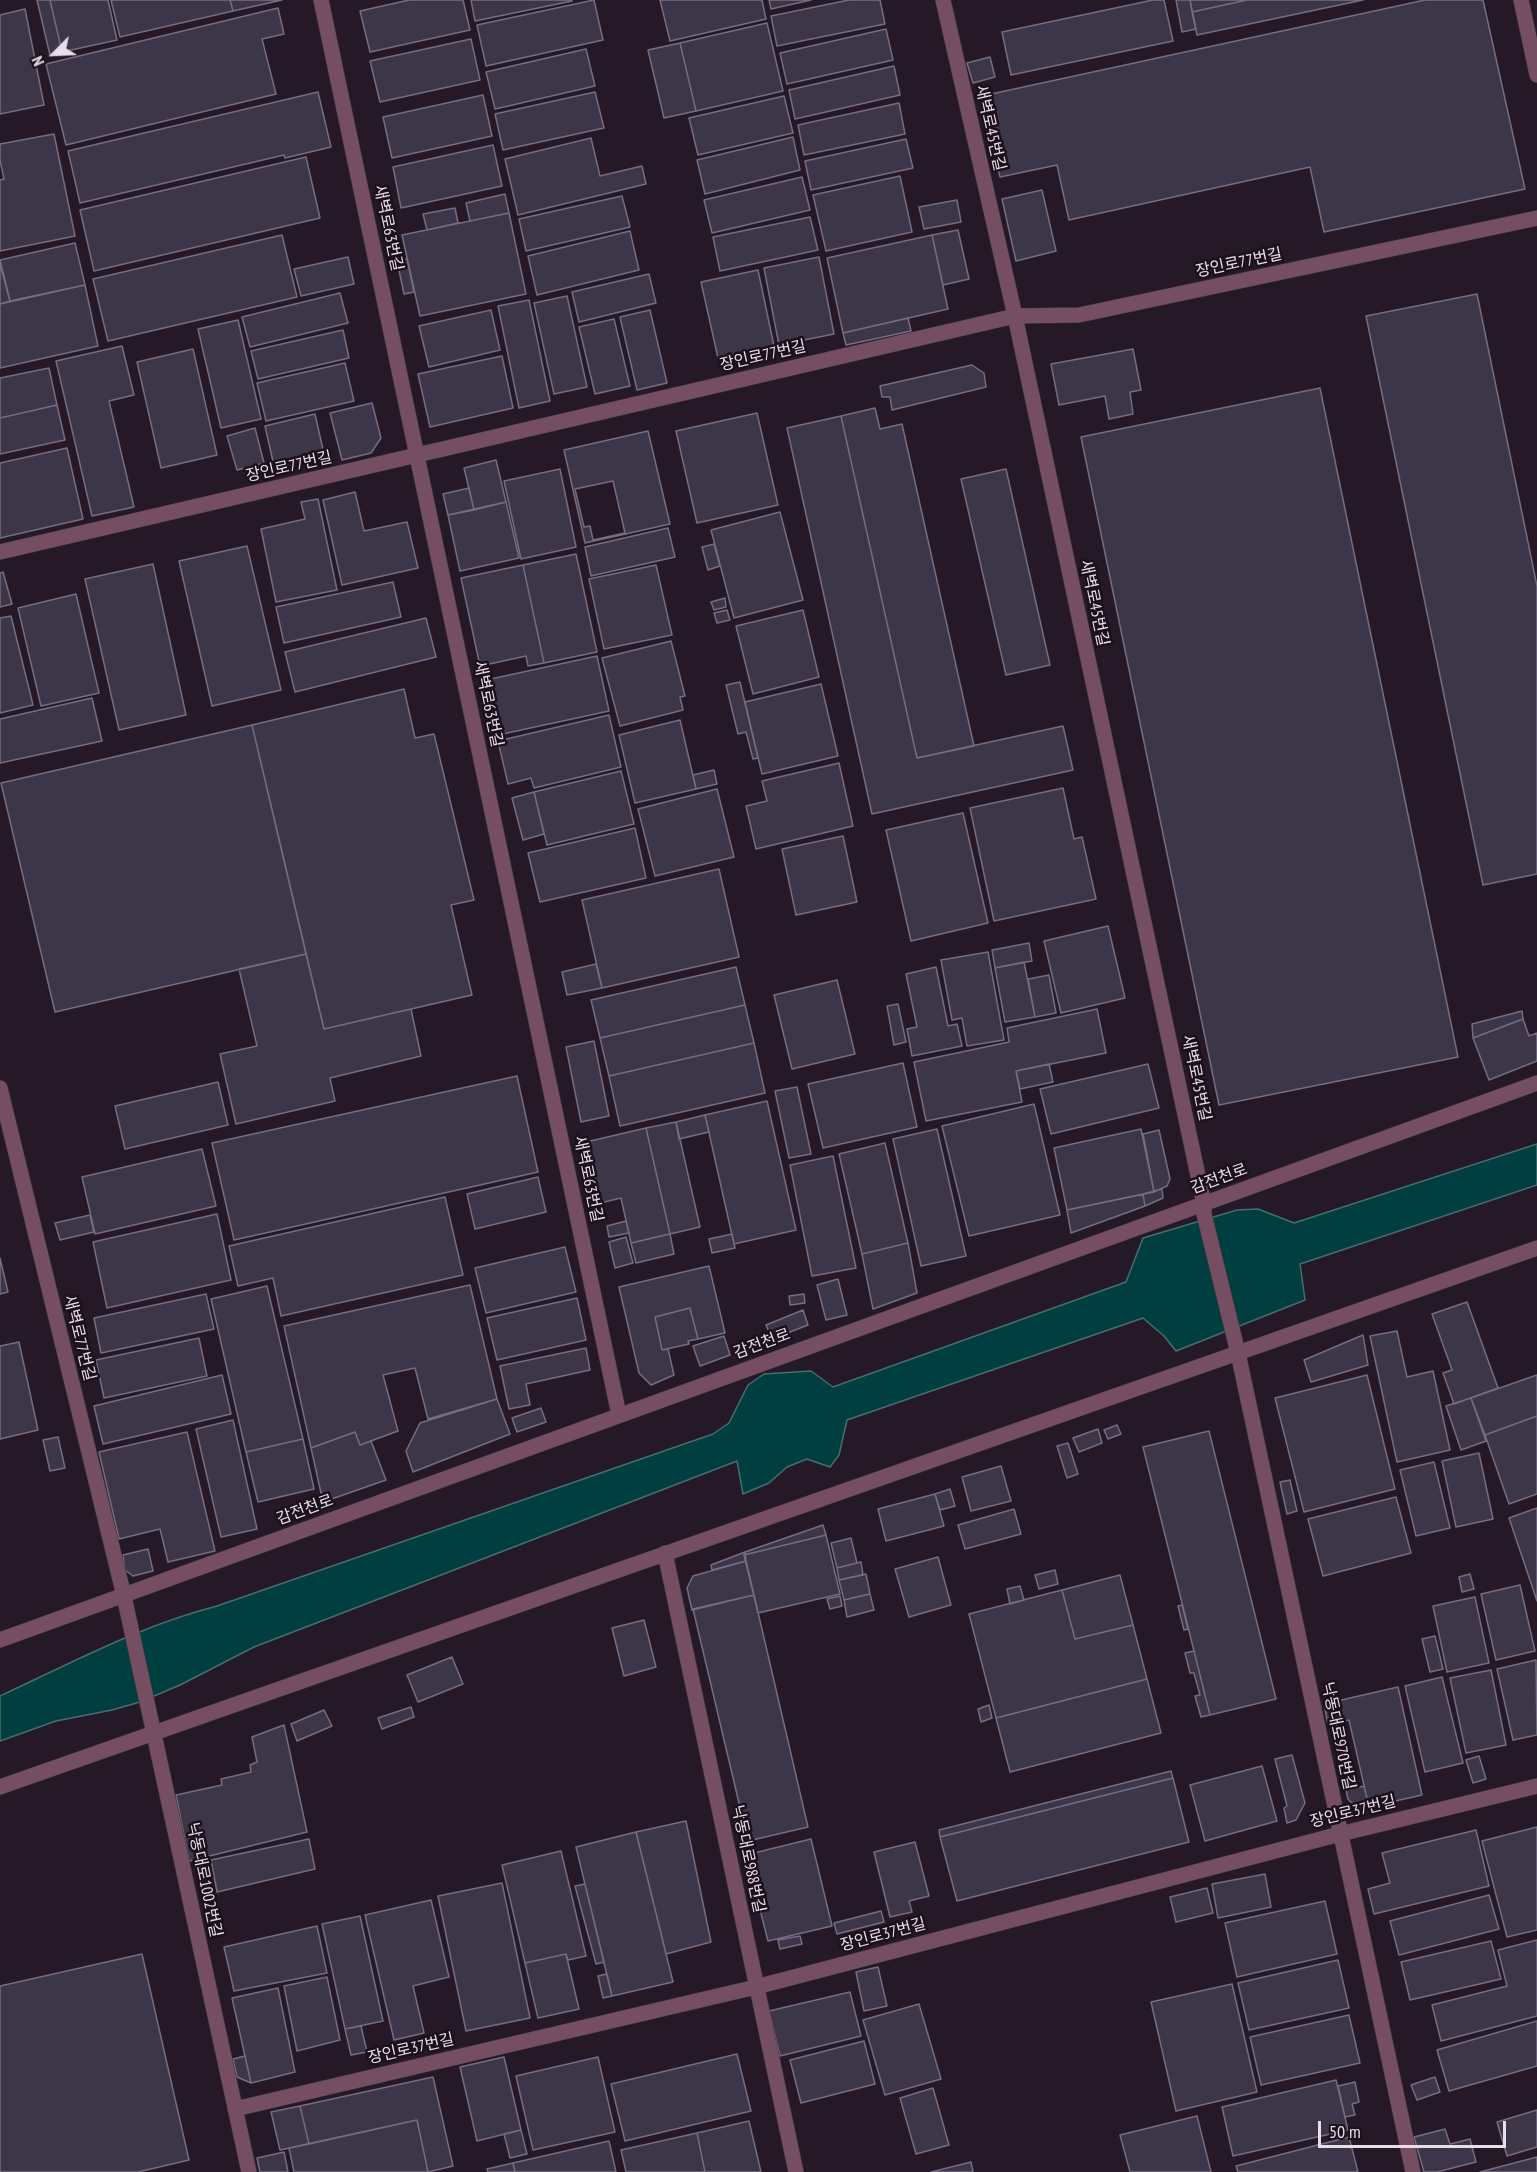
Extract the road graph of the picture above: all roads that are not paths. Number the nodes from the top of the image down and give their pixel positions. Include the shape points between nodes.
1 (321, 0) edge
2 (943, 0) edge
3 (1521, 0) edge
4 (1537, 75) edge
5 (1537, 218) edge
6 (1015, 316) junction
7 (418, 456) junction
8 (0, 552) edge
9 (1537, 1083) edge
10 (0, 1088) edge
11 (5, 1133) edge
12 (1204, 1209) junction
13 (1537, 1248) edge
14 (1236, 1347) junction
15 (619, 1415) junction
16 (665, 1553) junction
17 (123, 1596) junction
18 (0, 1640) edge
19 (152, 1728) junction
20 (1537, 1786) edge
21 (0, 1787) edge
22 (1340, 1834) junction
23 (756, 1987) junction
24 (235, 2109) junction
25 (249, 2172) edge
26 (796, 2172) edge
27 (1413, 2172) edge

1 - 7 street, 새벽로63번길
2 - 6 street, 새벽로45번길
3 - 4 street
5 - 6 street, 장인로77번길 via 1079,315
6 - 7 street, 장인로77번길
6 - 12 street, 새벽로45번길
7 - 8 street, 장인로77번길
7 - 15 street, 새벽로63번길
9 - 12 street, 감전천로
10 - 11 street, 새벽로77번길
11 - 17 street, 새벽로77번길
12 - 14 street, 새벽로45번길
12 - 15 street, 감전천로
13 - 14 street
14 - 16 street
14 - 22 street, 낙동대로970번길
15 - 17 street, 감전천로
16 - 19 street
16 - 23 street, 낙동대로988번길
17 - 18 street, 감전천로
17 - 19 street, 낙동대로1002번길
19 - 21 street
19 - 24 street, 낙동대로1002번길
20 - 22 street, 장인로37번길
22 - 23 street, 장인로37번길
22 - 27 street, 낙동대로970번길
23 - 24 street, 장인로37번길
23 - 26 street, 낙동대로988번길
24 - 25 street, 낙동대로1002번길

